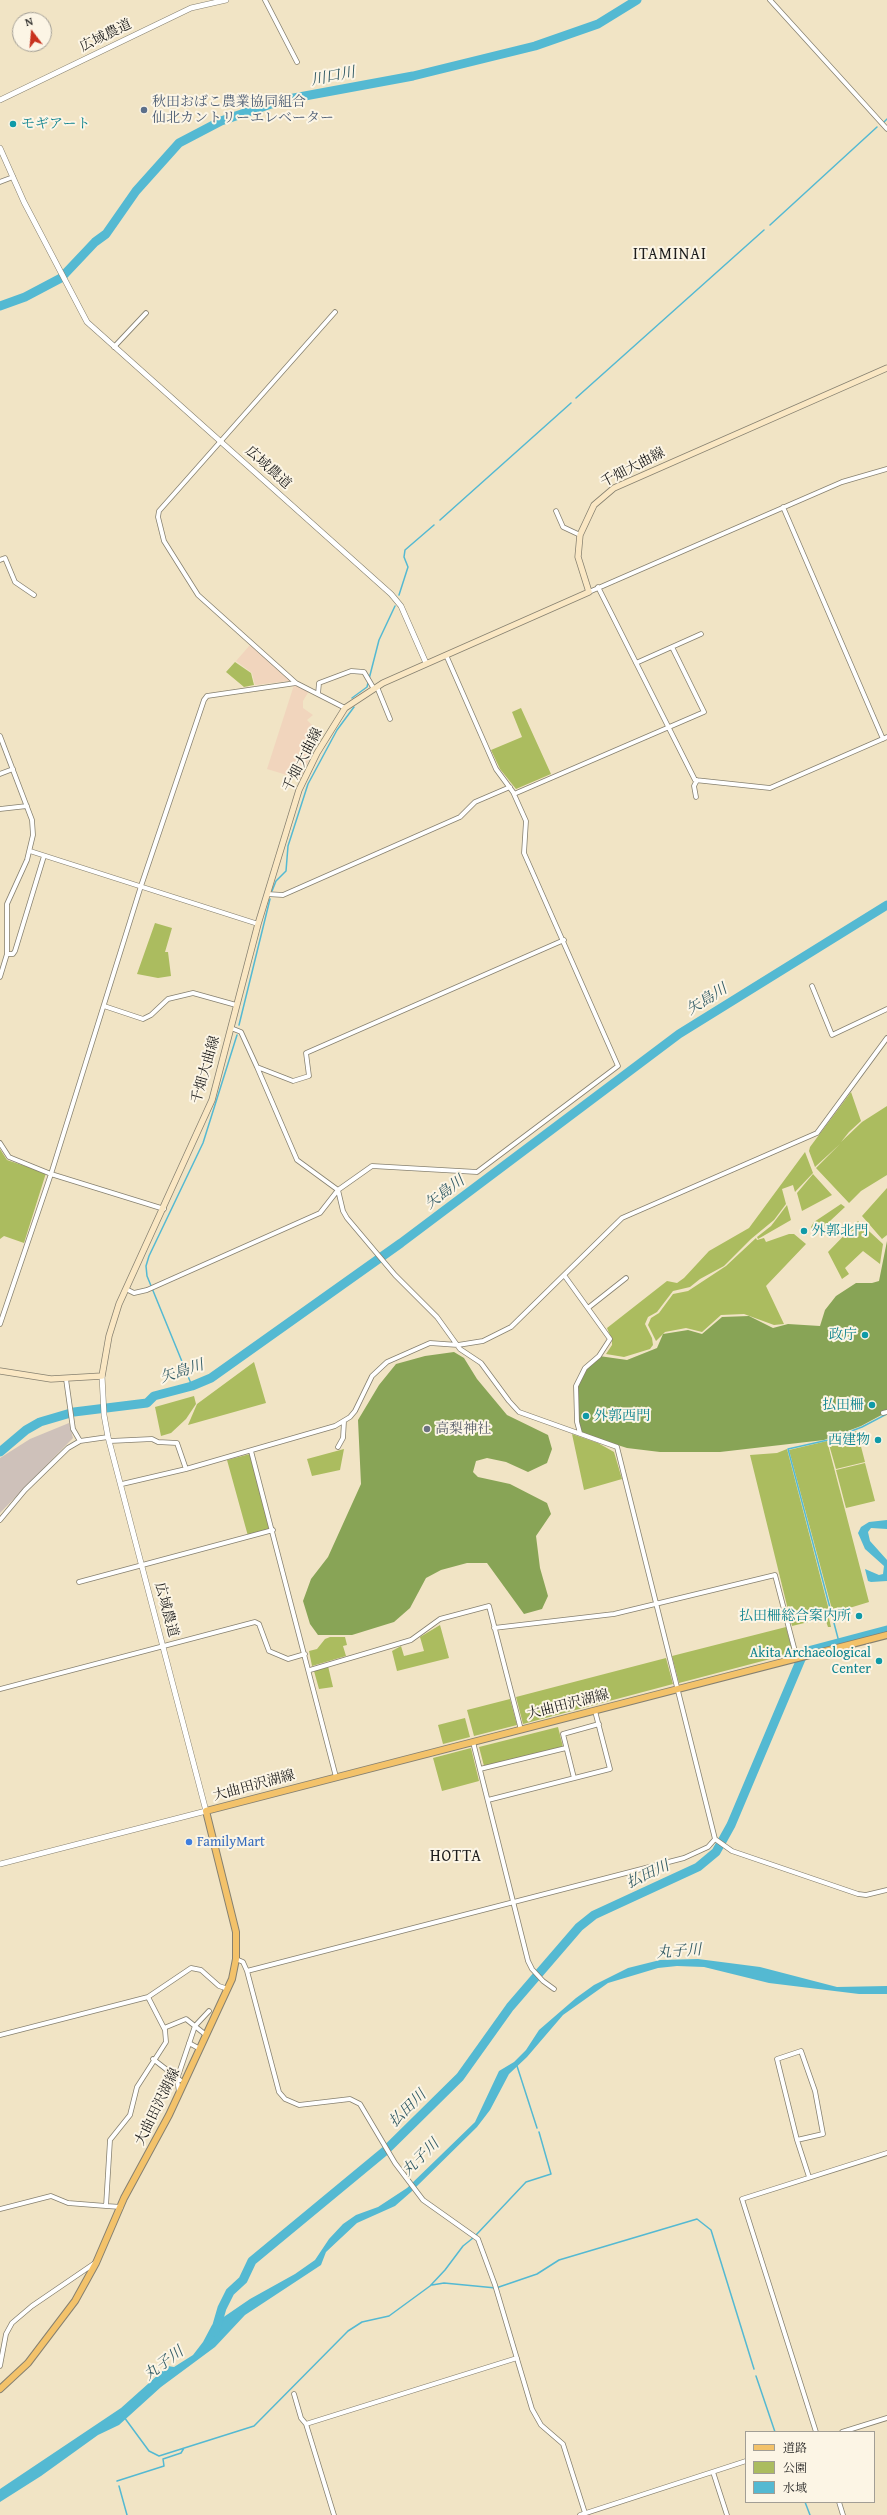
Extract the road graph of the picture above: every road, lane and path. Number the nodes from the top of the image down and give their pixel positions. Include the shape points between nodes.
1 (226, 0) edge
2 (265, 0) edge
3 (770, 0) edge
4 (297, 62) dead end
5 (0, 100) edge
6 (887, 130) edge
7 (0, 148) edge
8 (13, 177) junction
9 (0, 182) edge
10 (335, 312) dead end
11 (146, 313) dead end
12 (114, 347) junction
13 (887, 368) edge
14 (220, 442) junction
15 (887, 469) edge
16 (783, 507) junction
17 (556, 511) dead end
18 (580, 535) junction
19 (0, 560) edge
20 (598, 587) junction
21 (589, 592) junction
22 (34, 595) dead end
23 (702, 634) dead end
24 (672, 647) junction
25 (446, 655) junction
26 (426, 663) junction
27 (636, 663) junction
28 (296, 683) junction
29 (376, 688) junction
30 (318, 694) junction
31 (345, 708) junction
32 (390, 719) dead end
33 (669, 727) junction
34 (0, 736) edge
35 (885, 738) edge
36 (13, 769) junction
37 (0, 774) edge
38 (697, 780) junction
39 (510, 787) junction
40 (514, 794) junction
41 (696, 797) dead end
42 (27, 806) junction
43 (0, 808) edge
44 (30, 851) junction
45 (44, 856) junction
46 (141, 886) junction
47 (267, 894) junction
48 (258, 924) junction
49 (564, 940) junction
50 (7, 954) junction
51 (0, 977) edge
52 (812, 986) dead end
53 (236, 1005) junction
54 (104, 1006) junction
55 (887, 1009) edge
56 (230, 1028) junction
57 (887, 1038) edge
58 (257, 1067) junction
59 (0, 1144) edge
60 (51, 1174) junction
61 (338, 1190) junction
62 (164, 1209) junction
63 (564, 1275) junction
64 (626, 1278) dead end
65 (126, 1289) junction
66 (588, 1308) junction
67 (0, 1324) edge
68 (458, 1345) junction
69 (0, 1371) edge
70 (102, 1376) junction
71 (66, 1379) junction
72 (344, 1421) junction
73 (580, 1433) junction
74 (109, 1439) junction
75 (80, 1440) junction
76 (338, 1447) dead end
77 (251, 1451) junction
78 (186, 1469) junction
79 (122, 1484) junction
80 (0, 1520) edge
81 (273, 1530) junction
82 (142, 1565) junction
83 (79, 1582) dead end
84 (656, 1603) junction
85 (494, 1628) junction
86 (887, 1635) edge
87 (164, 1647) junction
88 (305, 1654) junction
89 (799, 1658) junction
90 (310, 1670) junction
91 (0, 1689) edge
92 (677, 1690) junction
93 (595, 1711) junction
94 (599, 1724) junction
95 (521, 1730) junction
96 (473, 1742) junction
97 (566, 1748) junction
98 (480, 1769) junction
99 (336, 1777) junction
100 (574, 1778) junction
101 (488, 1800) junction
102 (206, 1811) junction
103 (716, 1839) junction
104 (0, 1864) edge
105 (887, 1890) edge
106 (514, 1902) junction
107 (236, 1959) junction
108 (247, 1972) junction
109 (228, 1989) junction
110 (554, 1989) dead end
111 (148, 1997) junction
112 (209, 2011) dead end
113 (203, 2016) junction
114 (212, 2023) junction
115 (195, 2026) junction
116 (164, 2028) junction
117 (206, 2034) junction
118 (0, 2035) edge
119 (189, 2043) junction
120 (200, 2049) junction
121 (153, 2059) junction
122 (177, 2079) junction
123 (184, 2082) junction
124 (179, 2092) junction
125 (797, 2140) junction
126 (887, 2153) edge
127 (809, 2177) junction
128 (106, 2206) junction
129 (121, 2207) junction
130 (0, 2209) edge
131 (96, 2262) junction
132 (517, 2358) junction
133 (0, 2366) edge
134 (0, 2389) edge
135 (294, 2394) dead end
136 (887, 2418) edge
137 (306, 2424) junction
138 (816, 2431) edge
139 (845, 2431) edge
140 (745, 2461) edge
141 (713, 2472) junction
142 (839, 2503) edge
143 (585, 2513) junction
144 (334, 2515) edge
145 (580, 2515) edge
146 (727, 2515) edge
147 (843, 2515) edge

1 - 5 street, 広域農道 via 191,8
2 - 4 street
3 - 6 street
7 - 8 street
8 - 9 street
8 - 12 street, 広域農道 via 87,322
10 - 14 street
11 - 12 street
12 - 14 street, 広域農道
13 - 18 main road, 千畑大曲線 via 614,488 594,504
14 - 26 street, 広域農道 via 391,594 401,606
14 - 28 street via 159,511 164,541 198,595
15 - 16 street via 842,482
16 - 20 street
16 - 35 street
17 - 18 street via 563,528
18 - 21 main road, 千畑大曲線 via 578,557
19 - 22 street via 5,558 15,582
20 - 21 street
20 - 27 street
21 - 25 main road, 千畑大曲線
23 - 24 street
24 - 27 street
24 - 33 street via 704,712
25 - 26 main road, 千畑大曲線
25 - 39 street via 496,769
26 - 29 main road, 千畑大曲線
27 - 33 street
28 - 30 street
28 - 46 street via 207,696
29 - 30 street via 360,670 351,670 319,683
29 - 31 main road, 千畑大曲線
29 - 32 street
30 - 31 street
31 - 47 main road, 千畑大曲線 via 317,753 299,790
33 - 38 street
33 - 40 street
34 - 36 street
35 - 38 street via 770,788
36 - 37 street
36 - 42 street
38 - 41 street via 694,786
39 - 40 street
39 - 47 street via 475,802 460,818 283,895
40 - 49 street via 526,821 524,853
42 - 43 street
42 - 44 street via 32,820
44 - 45 street
44 - 50 street via 7,904
45 - 46 street
45 - 50 street via 15,951 13,954
46 - 48 street
46 - 54 street
47 - 48 main road, 千畑大曲線
48 - 53 main road, 千畑大曲線
49 - 58 street via 306,1053 309,1076 293,1081
49 - 61 street via 618,1066 477,1172 376,1165
50 - 51 street
52 - 55 street via 832,1035
53 - 54 street via 193,993 168,999 151,1015 140,1019
53 - 56 main road, 千畑大曲線
54 - 60 street
56 - 58 street via 241,1032
56 - 62 main road, 千畑大曲線 via 212,1100
57 - 63 street via 817,1133 622,1218
58 - 61 street via 297,1160
59 - 60 street via 9,1157
60 - 62 street
60 - 67 street
61 - 65 street via 320,1214 147,1290 134,1293
61 - 68 street via 345,1215 395,1275 437,1317
62 - 65 main road, 千畑大曲線
63 - 66 street
63 - 68 street via 511,1327 483,1341
64 - 66 street
65 - 70 main road, 千畑大曲線 via 114,1317
66 - 73 street via 610,1339 598,1356 585,1368 576,1386 577,1422
68 - 72 street via 430,1344 387,1362 372,1376 355,1411
68 - 73 street via 481,1363 508,1401 520,1412
69 - 71 main road
70 - 71 main road
70 - 74 street, 広域農道 via 102,1400
71 - 75 street via 73,1429
72 - 76 street via 343,1438
72 - 77 street
73 - 84 street via 617,1447
74 - 75 street
74 - 78 street via 152,1439 177,1444
74 - 79 street, 広域農道
75 - 80 street via 68,1448
77 - 78 street
77 - 81 street
78 - 79 street
79 - 82 street, 広域農道
81 - 82 street
81 - 88 street
82 - 83 street
82 - 87 street, 広域農道
84 - 85 street via 614,1614
84 - 89 street via 775,1575
84 - 92 street
85 - 90 street via 489,1606 440,1619 411,1640
85 - 95 street
86 - 89 main road, 大曲田沢湖線
87 - 88 street via 255,1622 259,1624 269,1651 288,1659
87 - 91 street
87 - 102 street, 広域農道
88 - 90 street
89 - 92 main road, 大曲田沢湖線
90 - 99 street
92 - 93 main road, 大曲田沢湖線
92 - 103 street
93 - 94 street
93 - 95 main road, 大曲田沢湖線
94 - 97 street via 563,1734
94 - 100 street via 610,1769
95 - 96 main road, 大曲田沢湖線
96 - 98 street
96 - 99 main road, 大曲田沢湖線
97 - 98 street
97 - 100 street
98 - 101 street
99 - 102 main road, 大曲田沢湖線
100 - 101 street
101 - 106 street
102 - 104 street
102 - 107 main road, 大曲田沢湖線 via 236,1932
103 - 105 street via 732,1851 858,1894 866,1895
103 - 106 street via 708,1847 684,1858
106 - 108 street
106 - 110 street via 532,1970
107 - 108 street via 243,1962
107 - 109 main road, 大曲田沢湖線
108 - 132 street via 279,2092 285,2099 298,2105 356,2100 360,2104 395,2163 424,2200 478,2239
109 - 111 street via 219,1986 202,1970 191,1968
109 - 114 main road, 大曲田沢湖線
111 - 116 street
111 - 118 street
112 - 113 street
113 - 114 street
113 - 115 street
114 - 117 main road, 大曲田沢湖線
115 - 116 street via 186,2019
115 - 117 street
115 - 119 street
116 - 121 street via 166,2042
117 - 120 main road, 大曲田沢湖線
119 - 120 street
119 - 122 street
120 - 123 main road, 大曲田沢湖線
121 - 122 street
121 - 128 street via 137,2087 130,2115 110,2140
122 - 123 street
122 - 124 street
123 - 124 main road, 大曲田沢湖線
124 - 129 main road, 大曲田沢湖線
125 - 125 street via 777,2059 801,2051 815,2090 823,2134
125 - 127 street
126 - 127 street
127 - 138 street via 742,2199
128 - 129 street
128 - 130 street via 68,2203 51,2196
129 - 131 main road, 大曲田沢湖線
131 - 133 street via 15,2320 6,2334
131 - 134 main road, 大曲田沢湖線 via 66,2313 28,2363
132 - 137 street
132 - 143 street via 536,2418 562,2444
135 - 137 street via 301,2418
136 - 139 street
137 - 144 street
140 - 141 street
141 - 143 street
141 - 146 street
142 - 147 street
143 - 145 street

